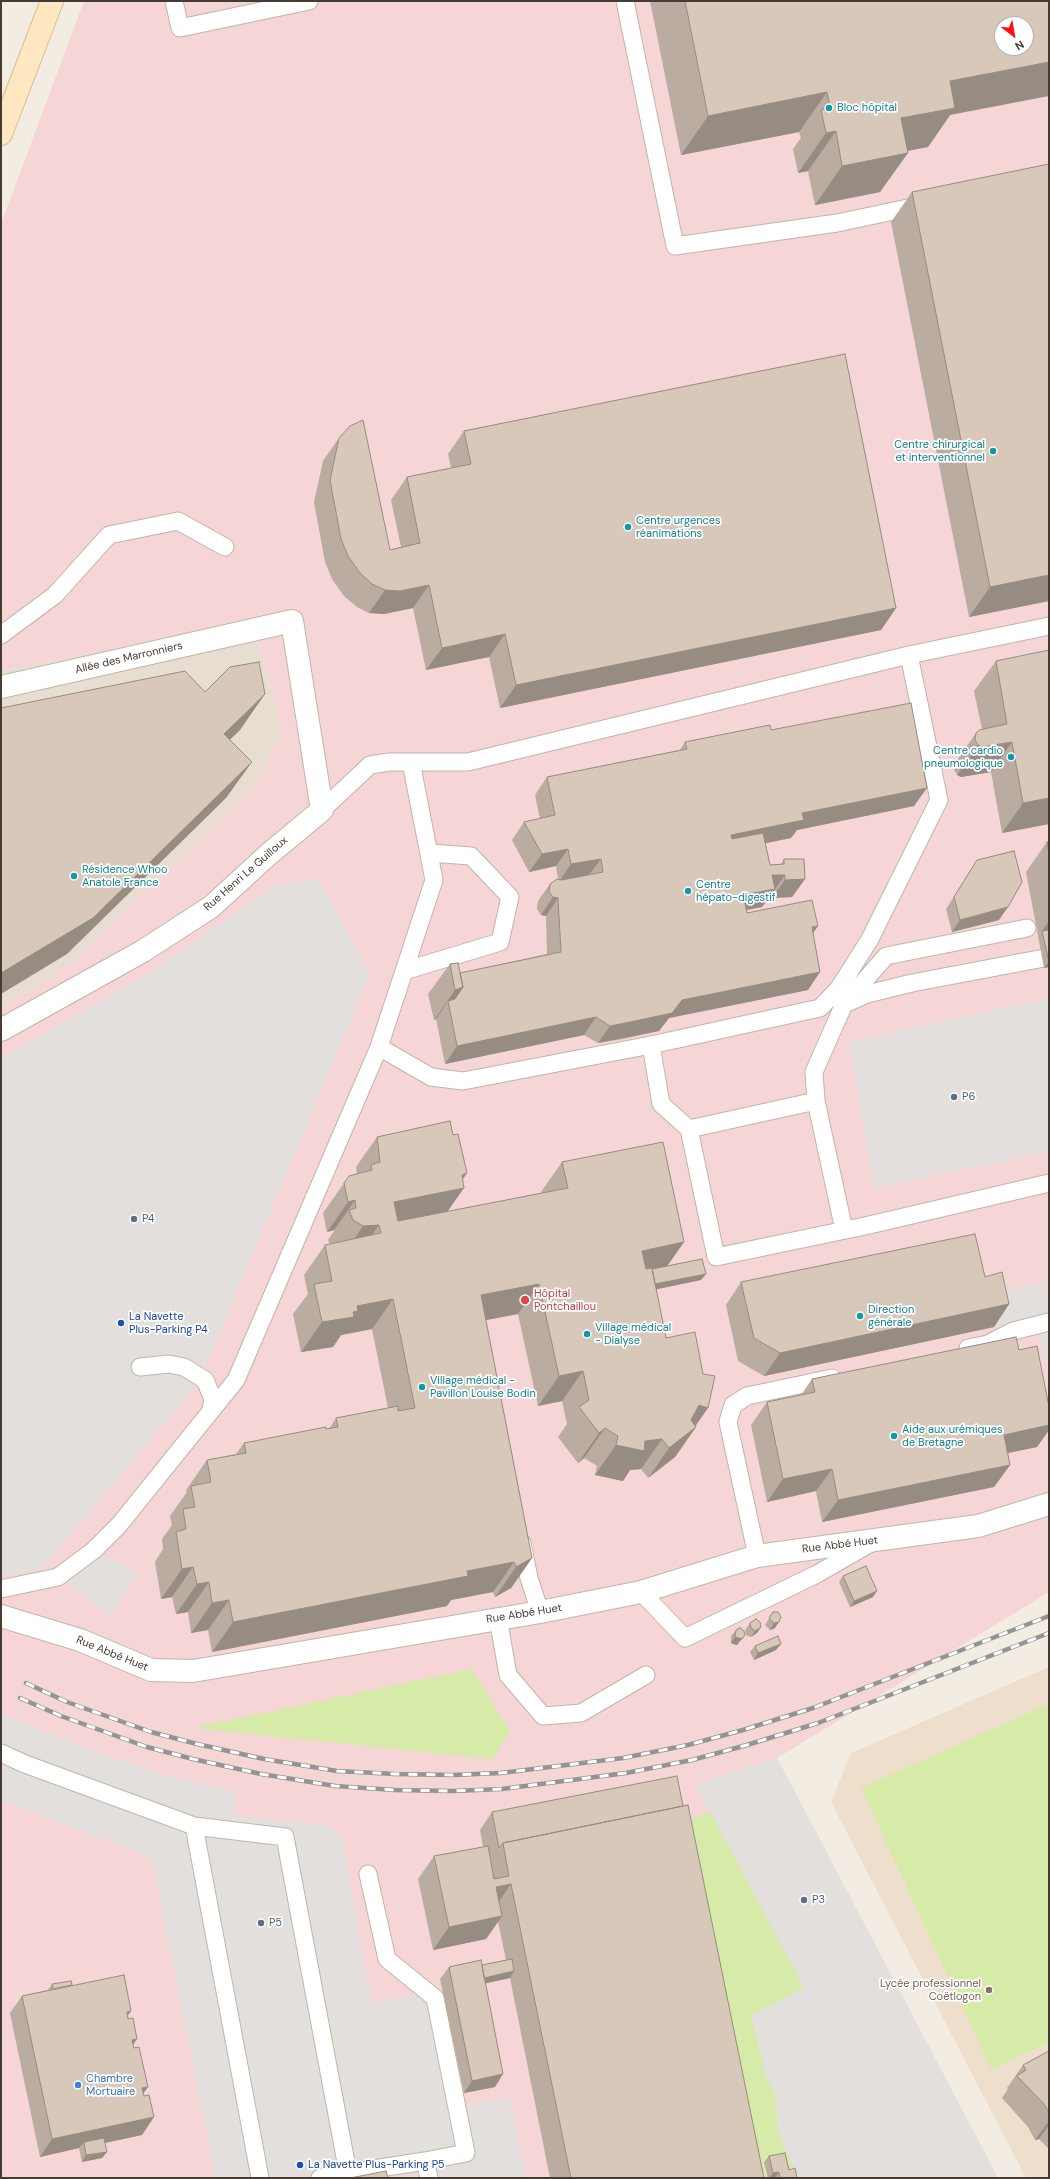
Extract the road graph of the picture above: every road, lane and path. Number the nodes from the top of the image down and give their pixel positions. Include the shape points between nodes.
1 (52, 1) edge
2 (174, 1) edge
3 (309, 1) edge
4 (626, 1) edge
5 (1, 134) edge
6 (935, 202) edge
7 (225, 547) dead end
8 (1049, 626) edge
9 (1, 635) edge
10 (909, 655) junction
11 (1, 687) edge
12 (411, 762) junction
13 (322, 810) junction
14 (429, 853) junction
15 (1027, 928) dead end
16 (1049, 957) edge
17 (404, 970) junction
18 (844, 1004) junction
19 (1, 1030) edge
20 (651, 1045) junction
21 (379, 1047) junction
22 (816, 1101) junction
23 (689, 1129) junction
24 (1049, 1182) edge
25 (844, 1230) junction
26 (1049, 1322) edge
27 (949, 1352) edge
28 (140, 1367) dead end
29 (848, 1374) edge
30 (211, 1410) junction
31 (1049, 1504) edge
32 (518, 1526) edge
33 (876, 1541) junction
34 (757, 1556) junction
35 (1, 1589) edge
36 (641, 1592) junction
37 (540, 1612) junction
38 (1, 1616) edge
39 (498, 1618) junction
40 (646, 1675) dead end
41 (1, 1753) edge
42 (194, 1826) junction
43 (368, 1874) dead end
44 (425, 2161) junction
45 (348, 2173) junction
46 (260, 2178) edge
47 (320, 2178) edge
48 (429, 2178) edge

1 - 5 street
2 - 3 lane via 180,28
4 - 6 lane via 675,246 837,223
7 - 9 lane via 178,521 109,535 56,595
8 - 10 lane
10 - 12 lane via 468,762
10 - 20 lane via 939,800 870,939 839,988 820,1008
11 - 13 street, Allée des Marronniers via 292,621
12 - 13 lane via 370,765
12 - 14 lane
13 - 19 street, Rue Henri Le Guilloux via 211,906 143,951
14 - 17 lane via 434,880
14 - 17 lane via 471,856 510,897 500,942
15 - 18 lane via 886,956
16 - 18 lane via 912,983 867,994
17 - 21 lane
18 - 22 lane via 814,1072
20 - 21 lane via 463,1081 431,1077
20 - 23 lane via 660,1104
21 - 30 lane via 236,1380
22 - 23 lane
22 - 25 lane
23 - 25 lane via 716,1257
24 - 25 lane
26 - 27 lane via 1013,1331 988,1344
28 - 30 lane via 169,1364 184,1367 205,1380 213,1399
29 - 34 lane via 747,1396 733,1405 728,1422
30 - 35 lane via 119,1525 94,1550 58,1577
31 - 33 street, Rue Abbé Huet via 978,1526
32 - 37 lane via 529,1578
33 - 34 street, Rue Abbé Huet
33 - 36 lane via 817,1574 685,1638
34 - 36 street, Rue Abbé Huet
36 - 37 street, Rue Abbé Huet
37 - 39 street, Rue Abbé Huet
38 - 39 street, Rue Abbé Huet via 80,1640 151,1670 193,1671
39 - 40 lane via 508,1675 542,1716 581,1713
41 - 42 lane
42 - 45 lane via 285,1837
42 - 46 lane
43 - 44 lane via 387,1959 435,1998 466,2153
44 - 45 lane
44 - 48 lane
45 - 47 lane

